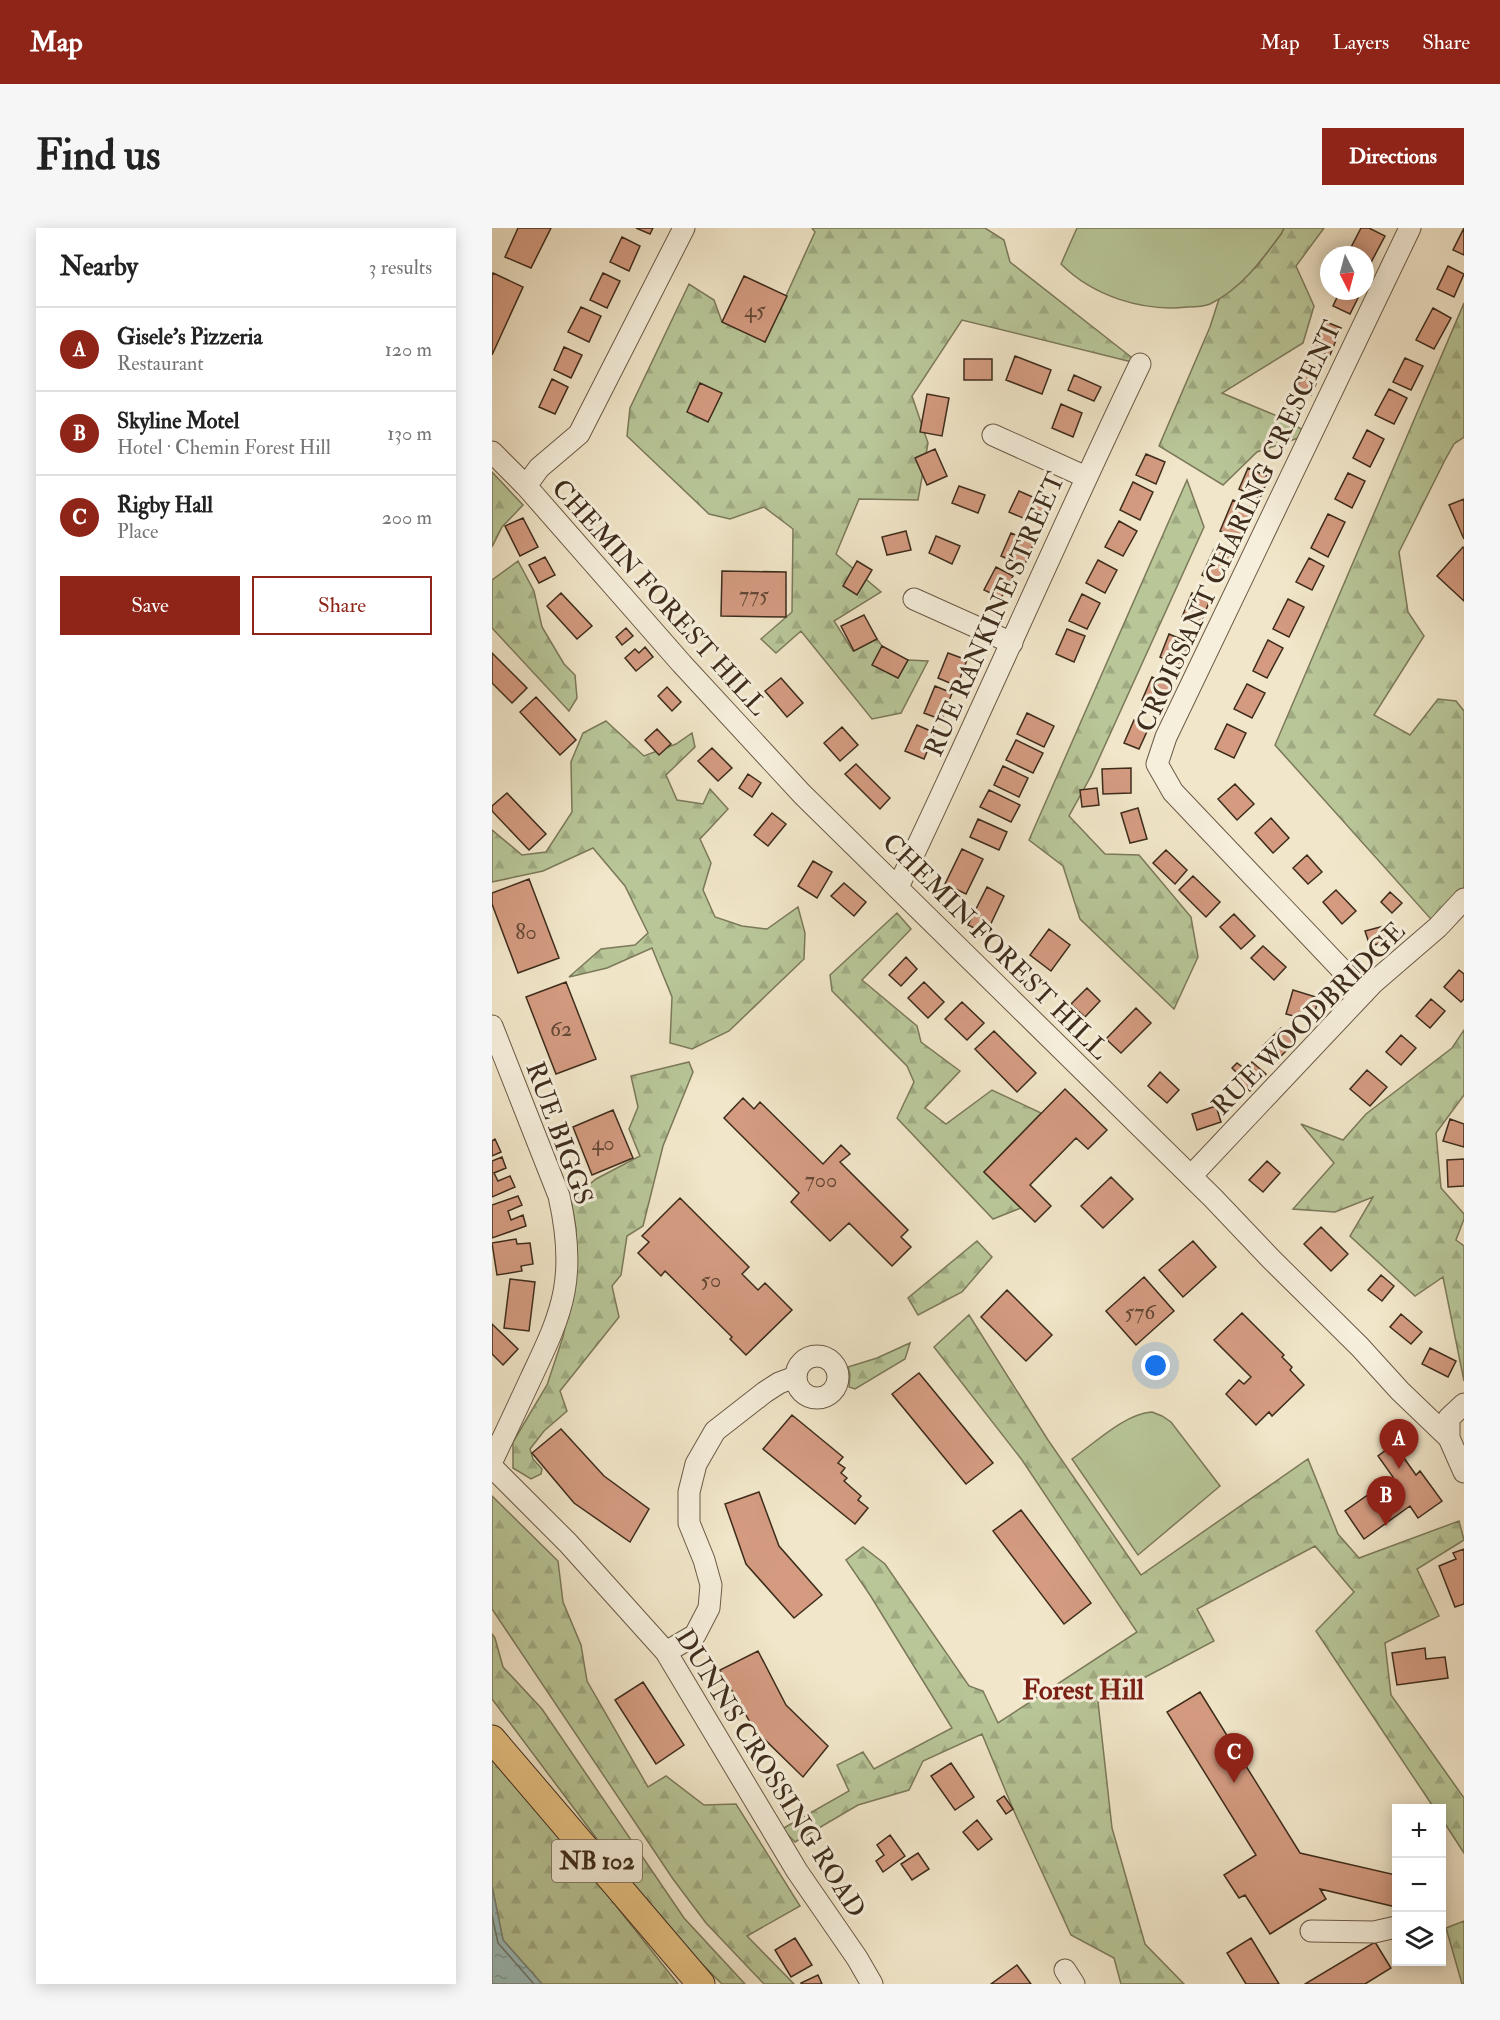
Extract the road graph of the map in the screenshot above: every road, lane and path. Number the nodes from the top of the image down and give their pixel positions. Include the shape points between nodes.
1 (684, 228) edge
2 (1410, 228) edge
3 (1140, 364) dead end
4 (993, 435) dead end
5 (492, 452) edge
6 (1086, 477) junction
7 (526, 486) junction
8 (914, 599) dead end
9 (1012, 643) junction
10 (898, 887) junction
11 (1464, 899) edge
12 (1364, 993) junction
13 (492, 1026) edge
14 (1191, 1176) junction
15 (795, 1377) dead end
16 (1464, 1404) edge
17 (1456, 1437) edge
18 (492, 1461) edge
19 (492, 1467) edge
20 (1464, 1473) edge
21 (666, 1652) junction
22 (492, 1739) edge
23 (1392, 1928) edge
24 (1311, 1931) dead end
25 (700, 1984) edge
26 (872, 1984) edge

1 - 7 street via 579,434 539,468
2 - 12 street, CROISSANT CHARING CRESCENT via 1166,737 1157,764 1173,792
3 - 6 street, RUE RANKINE STREET
4 - 6 street
5 - 7 street, CHEMIN FOREST HILL
6 - 9 street, RUE RANKINE STREET
7 - 10 street, CHEMIN FOREST HILL via 794,786
8 - 9 street
9 - 10 street, RUE RANKINE STREET
10 - 14 street, CHEMIN FOREST HILL
11 - 12 street, RUE WOODBRIDGE
12 - 14 street, RUE WOODBRIDGE
13 - 18 street, RUE BIGGS via 559,1196 566,1267 558,1318
14 - 17 street, CHEMIN FOREST HILL via 1400,1391
15 - 21 street via 765,1392 715,1431 696,1464 689,1492 689,1523 711,1585 709,1608 695,1635
16 - 17 street via 1449,1418
17 - 20 street, CHEMIN FOREST HILL
19 - 21 street, DUNNS CROSSING ROAD via 568,1543
21 - 26 street, DUNNS CROSSING ROAD via 797,1871
22 - 25 main road, NB 102
23 - 24 street via 1348,1933

